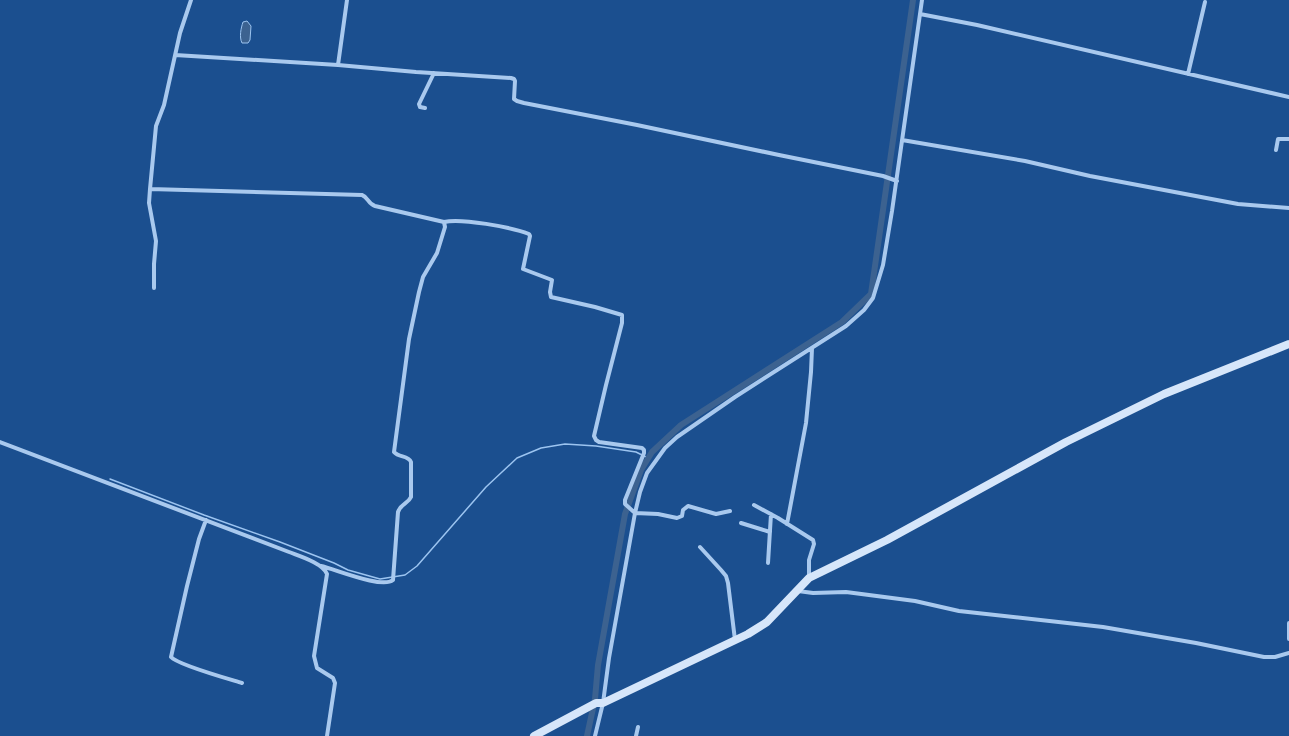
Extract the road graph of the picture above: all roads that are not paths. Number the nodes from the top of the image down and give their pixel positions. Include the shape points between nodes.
1 (191, 0) edge
2 (347, 0) edge
3 (922, 0) edge
4 (1206, 2) dead end
5 (920, 14) junction
6 (175, 55) junction
7 (338, 65) junction
8 (434, 73) junction
9 (1188, 74) junction
10 (1289, 97) edge
11 (425, 108) dead end
12 (1289, 139) edge
13 (902, 140) junction
14 (1276, 150) dead end
15 (897, 181) junction
16 (150, 189) junction
17 (1289, 208) edge
18 (444, 222) junction
19 (154, 288) dead end
20 (1289, 344) edge
21 (812, 348) junction
22 (0, 442) edge
23 (754, 505) dead end
24 (730, 511) dead end
25 (634, 513) junction
26 (771, 514) junction
27 (206, 520) junction
28 (741, 523) dead end
29 (787, 524) junction
30 (770, 532) junction
31 (700, 547) dead end
32 (768, 563) dead end
33 (321, 566) junction
34 (809, 578) junction
35 (797, 590) junction
36 (1289, 623) edge
37 (1289, 639) edge
38 (735, 640) junction
39 (1289, 653) edge
40 (242, 683) dead end
41 (597, 704) junction
42 (638, 727) dead end
43 (327, 736) edge
44 (534, 736) edge
45 (595, 736) edge
46 (636, 736) edge

1 - 6 street
2 - 7 street
3 - 5 street
4 - 9 street
5 - 9 street via 984,26
5 - 13 street
6 - 7 street
6 - 16 street via 156,126
7 - 8 street
8 - 11 street via 419,104
8 - 15 street via 511,78 515,81 514,98 524,103 883,176
9 - 10 street
12 - 14 street via 1278,139
13 - 15 street
13 - 17 street via 1026,161 1238,204
15 - 21 street via 883,265 873,298 846,326
16 - 18 street via 362,195 375,206
16 - 19 street via 149,202 156,241
18 - 25 street via 452,220 504,227 529,234 523,269 552,280 552,298 622,315 595,439 599,442 644,450 625,500 625,504
18 - 33 street via 445,227 437,253 421,285 409,339 394,452 411,462 411,497 401,506 398,515 393,578 387,583
20 - 34 main road via 1158,397 1066,442 887,540
21 - 25 street via 671,442 647,473
21 - 29 street via 806,423
22 - 27 street
23 - 26 street
24 - 25 street via 716,514 688,506 683,510 682,516 677,518
25 - 41 street via 609,658
26 - 29 street
26 - 30 street
27 - 33 street
27 - 40 street via 180,609 171,656 186,665
28 - 30 street
29 - 34 street via 809,537 814,544 809,560
30 - 32 street
31 - 38 street via 726,576
33 - 43 street via 327,574 314,656 317,668 333,678 335,683
34 - 35 main road
35 - 38 main road via 767,622
35 - 39 street via 813,593 838,591 915,601 959,611 1103,627 1264,657
36 - 37 street
38 - 41 main road
41 - 44 main road
41 - 45 street
42 - 46 street

